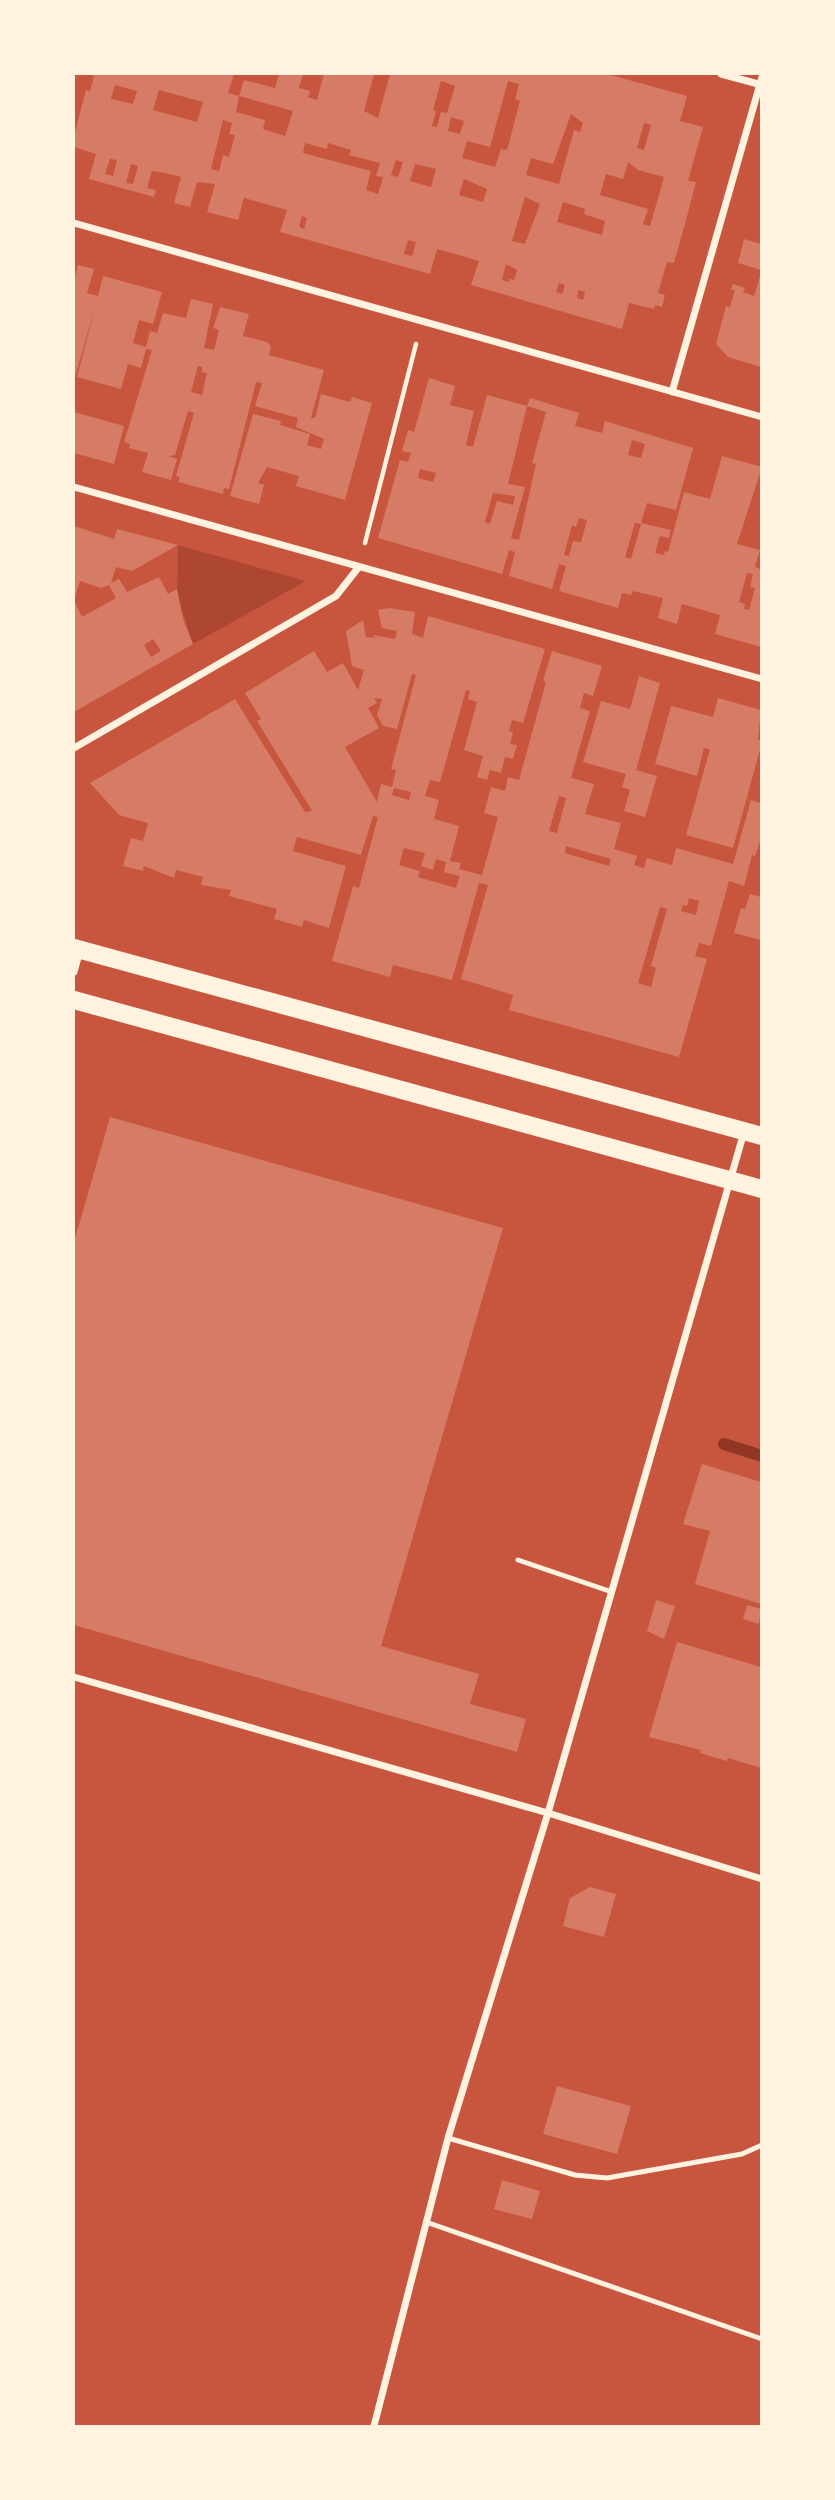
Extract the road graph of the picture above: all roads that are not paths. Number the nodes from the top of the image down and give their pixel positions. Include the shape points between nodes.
1 (720, 74) edge
2 (761, 82) edge
3 (74, 223) edge
4 (672, 392) junction
5 (761, 417) edge
6 (78, 488) edge
7 (74, 494) edge
8 (358, 568) junction
9 (761, 680) edge
10 (74, 748) edge
11 (77, 949) edge
12 (74, 972) edge
13 (74, 1000) edge
14 (753, 1134) edge
15 (730, 1180) junction
16 (761, 1189) edge
17 (518, 1560) dead end
18 (612, 1592) junction
19 (74, 1677) edge
20 (548, 1813) junction
21 (761, 1879) edge
22 (448, 2138) junction
23 (761, 2145) edge
24 (426, 2222) junction
25 (761, 2339) edge
26 (374, 2427) edge

1 - 2 street
2 - 4 street
3 - 4 street
4 - 5 street
6 - 7 lane
6 - 8 street
8 - 9 street
8 - 10 street via 337,596
11 - 12 street
11 - 14 main road
13 - 15 main road
14 - 15 street
15 - 16 main road
15 - 18 street
17 - 18 lane
18 - 20 street
19 - 20 street
20 - 21 street
20 - 22 street
22 - 23 lane via 575,2175 607,2178 742,2154
22 - 24 street
24 - 25 lane
24 - 26 street

